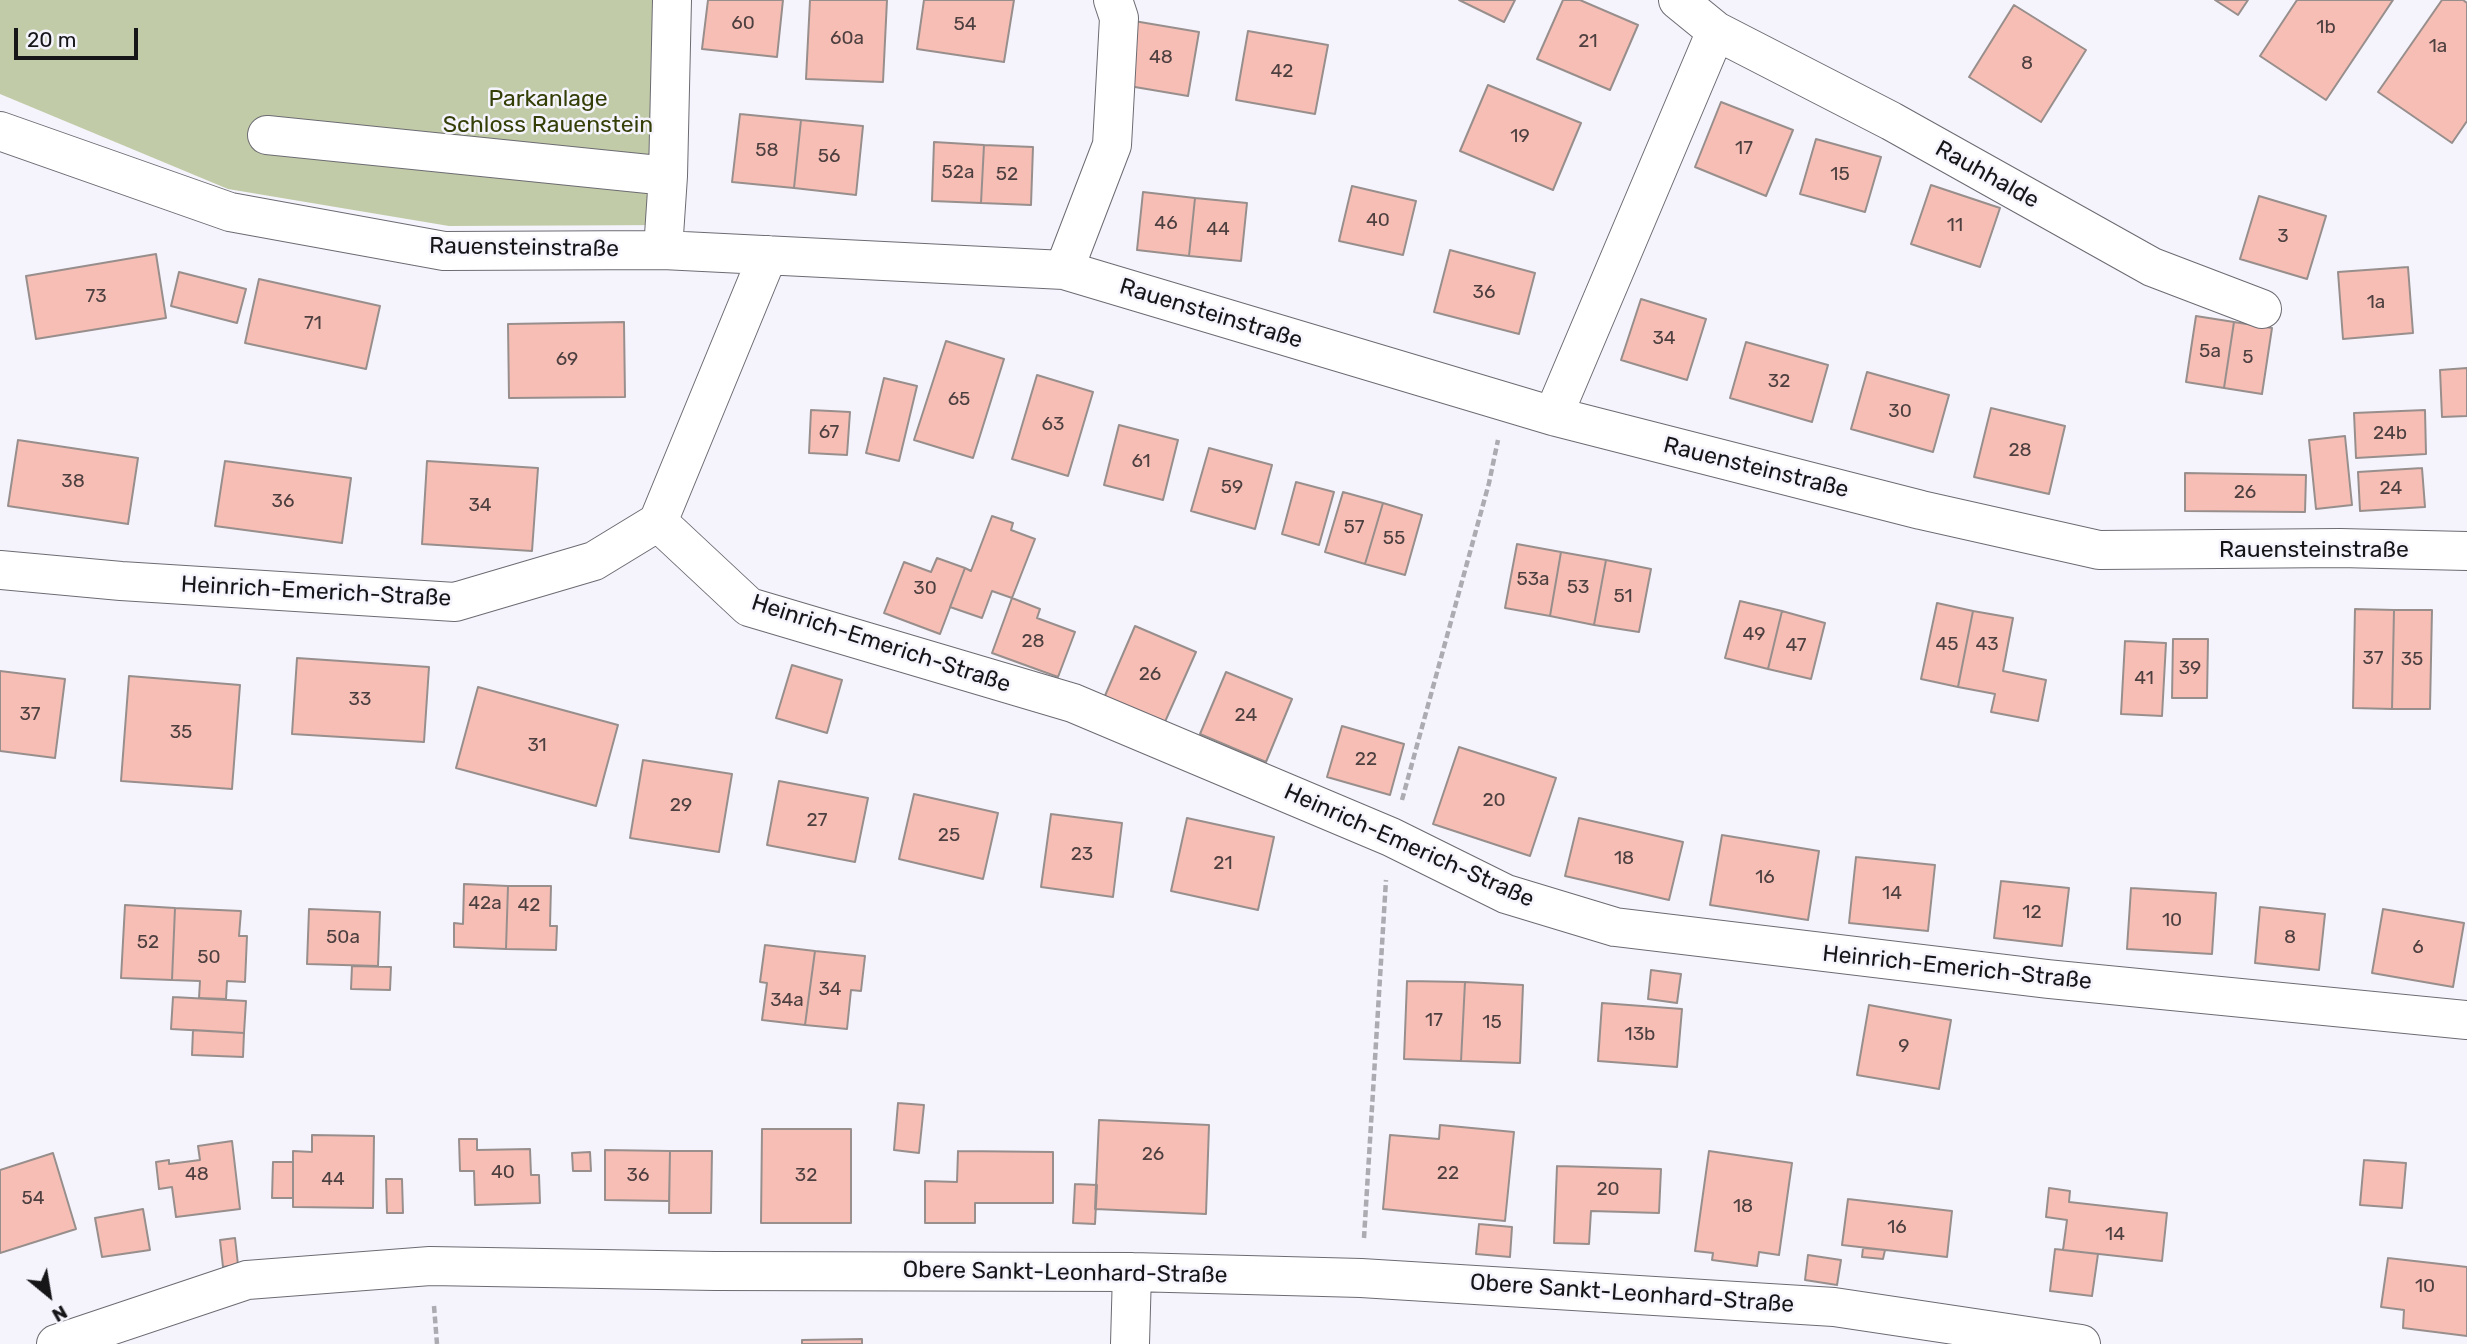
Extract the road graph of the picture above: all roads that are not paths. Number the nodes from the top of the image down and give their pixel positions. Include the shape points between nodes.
1 (672, 0) edge
2 (1113, 0) edge
3 (1678, 0) edge
4 (1716, 31) junction
5 (0, 131) edge
6 (267, 135) dead end
7 (668, 176) junction
8 (663, 250) junction
9 (768, 255) junction
10 (1064, 270) junction
11 (2262, 309) dead end
12 (1553, 416) junction
13 (658, 522) junction
14 (2467, 551) edge
15 (0, 570) edge
16 (2467, 1020) edge
17 (1132, 1272) junction
18 (56, 1344) edge
19 (1130, 1344) edge
20 (2081, 1344) edge

1 - 7 street
2 - 10 street via 1119,18 1112,145
3 - 4 street, Rauhhalde
4 - 11 street, Rauhhalde via 1891,121 2152,267
4 - 12 street
5 - 8 street, Rauensteinstraße via 230,212 444,251
6 - 7 street
7 - 8 street
8 - 9 street, Rauensteinstraße
9 - 10 street, Rauensteinstraße
9 - 13 street
10 - 12 street, Rauensteinstraße
12 - 14 street, Rauensteinstraße via 1921,510 2099,550
13 - 15 street, Heinrich-Emerich-Straße via 594,561 454,602
13 - 16 street, Heinrich-Emerich-Straße via 750,607 1073,704 1391,837 1506,894 1615,927 2048,979
17 - 18 street, Obere Sankt-Leonhard-Straße via 430,1266 247,1280
17 - 19 street
17 - 20 street, Obere Sankt-Leonhard-Straße via 1361,1278 1834,1307

